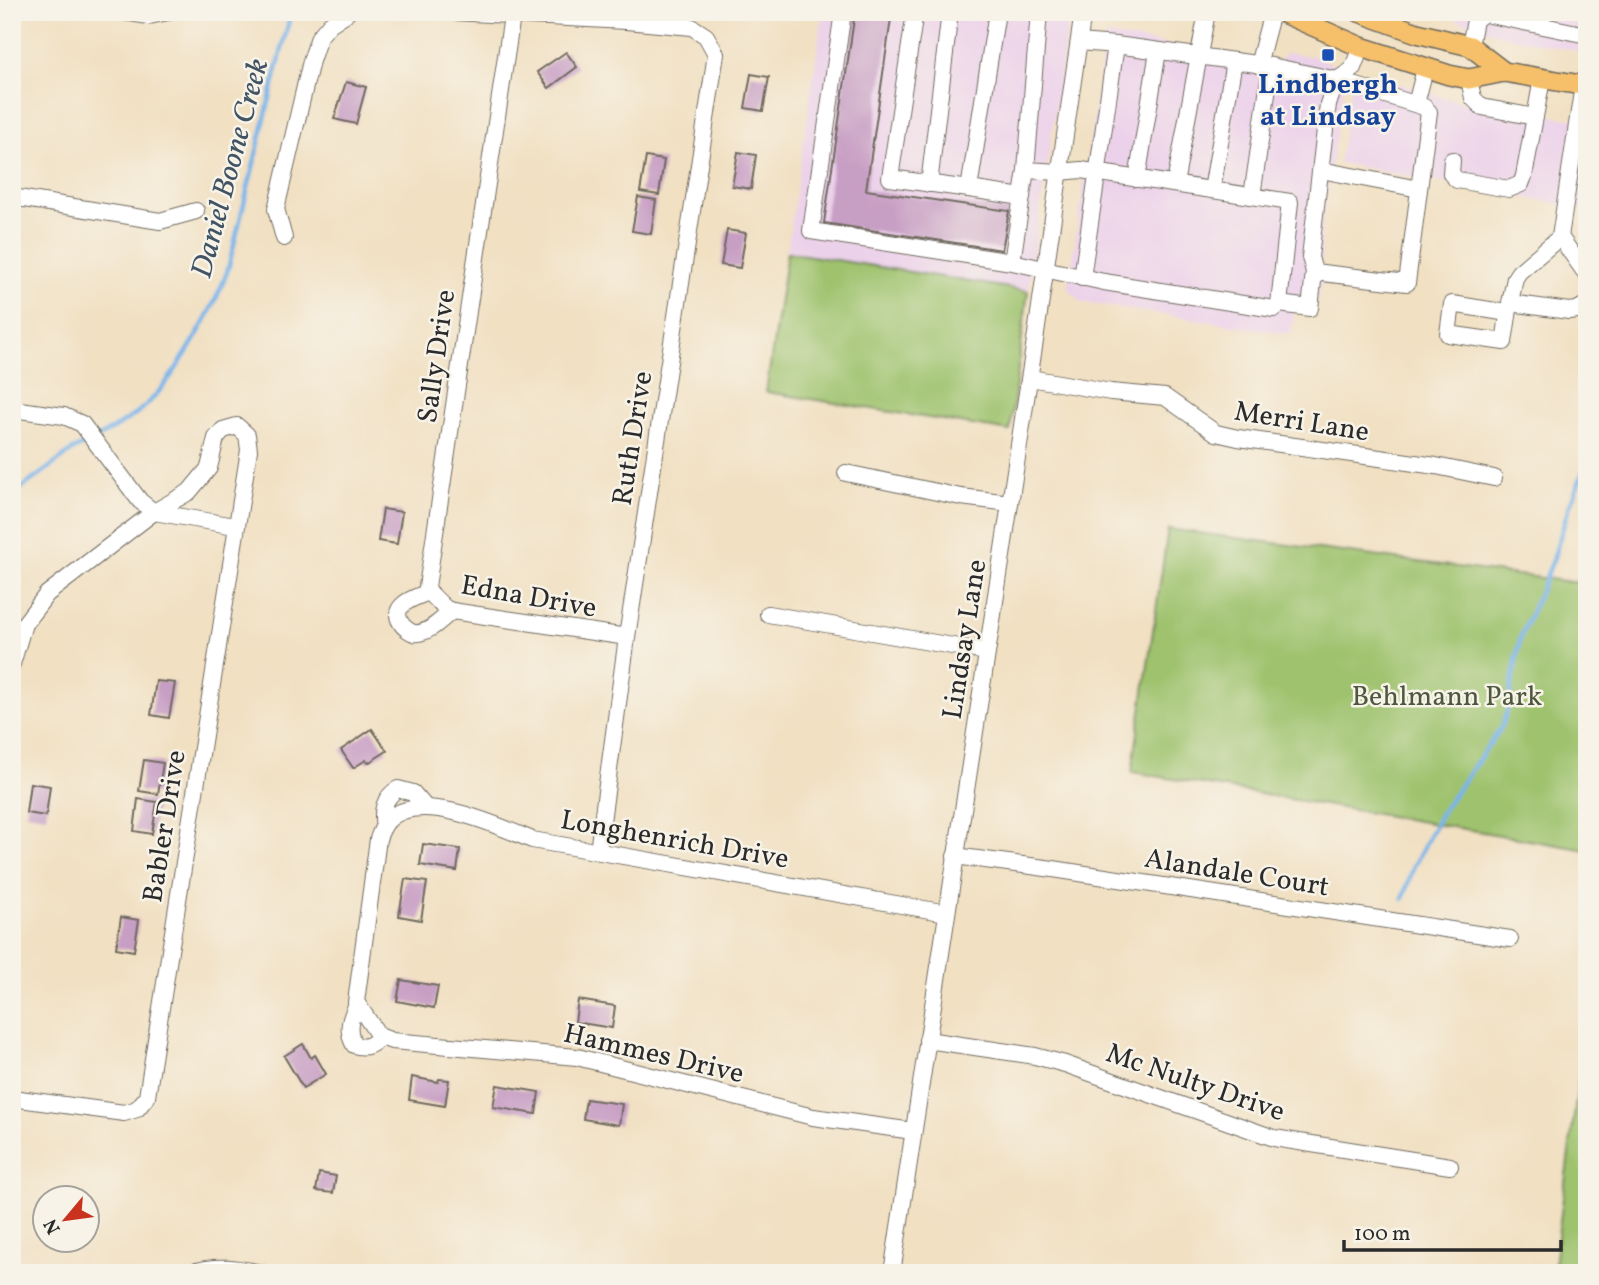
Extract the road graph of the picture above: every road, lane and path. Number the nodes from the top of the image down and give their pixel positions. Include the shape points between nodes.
1 (124, 12) edge
2 (168, 12) edge
3 (453, 12) edge
4 (842, 12) edge
5 (915, 12) edge
6 (950, 12) edge
7 (997, 12) edge
8 (1039, 12) edge
9 (1083, 12) edge
10 (1207, 12) edge
11 (1272, 12) edge
12 (1281, 12) edge
13 (1359, 12) edge
14 (346, 13) edge
15 (1485, 13) edge
16 (512, 16) junction
17 (626, 16) edge
18 (1587, 35) edge
19 (1079, 41) junction
20 (1116, 45) junction
21 (1470, 46) junction
22 (1361, 47) junction
23 (1158, 51) junction
24 (1199, 57) junction
25 (1234, 61) junction
26 (1264, 66) junction
27 (1426, 69) junction
28 (1504, 72) junction
29 (1469, 79) junction
30 (1542, 79) junction
31 (1337, 80) junction
32 (1585, 86) edge
33 (1416, 104) junction
34 (1535, 117) junction
35 (1452, 160) dead end
36 (1026, 170) junction
37 (1321, 170) junction
38 (1060, 172) junction
39 (1096, 172) junction
40 (1137, 179) junction
41 (929, 184) junction
42 (1175, 184) junction
43 (1419, 189) junction
44 (969, 190) junction
45 (1212, 190) junction
46 (1252, 196) junction
47 (12, 197) edge
48 (1022, 197) junction
49 (196, 211) dead end
50 (1560, 237) junction
51 (284, 238) dead end
52 (1012, 262) junction
53 (1046, 270) junction
54 (1314, 272) junction
55 (1587, 275) edge
56 (1082, 278) junction
57 (1279, 304) junction
58 (1587, 304) edge
59 (1030, 378) junction
60 (12, 409) edge
61 (846, 473) dead end
62 (1494, 478) dead end
63 (1010, 503) junction
64 (154, 512) junction
65 (235, 526) junction
66 (429, 592) junction
67 (452, 611) junction
68 (768, 614) dead end
69 (627, 637) junction
70 (987, 652) junction
71 (12, 663) edge
72 (426, 808) junction
73 (384, 826) junction
74 (598, 851) junction
75 (955, 856) junction
76 (947, 913) junction
77 (1510, 939) dead end
78 (357, 1004) junction
79 (381, 1037) junction
80 (927, 1040) junction
81 (12, 1098) edge
82 (913, 1131) junction
83 (1450, 1166) dead end
84 (190, 1273) edge
85 (262, 1273) edge
86 (892, 1273) edge

1 - 2 street via 149,16
3 - 16 street
4 - 52 street via 811,231
5 - 41 street via 890,178
6 - 41 street
7 - 44 street
8 - 36 street
9 - 19 street, Lindsay Lane
10 - 24 street
11 - 26 street
12 - 22 main road
13 - 21 main road
14 - 51 street via 319,37 302,95 276,209
15 - 18 street
15 - 21 street via 1475,20
16 - 17 street
16 - 66 street, Sally Drive
17 - 69 street, Ruth Drive via 692,27 706,36 716,54
19 - 20 street
19 - 38 street, Lindsay Lane
20 - 23 street
20 - 39 street
21 - 28 main road
22 - 27 main road
22 - 31 street via 1352,70
23 - 24 street
23 - 40 street
24 - 25 street
24 - 42 street
25 - 26 street
25 - 45 street
26 - 31 street
26 - 46 street
27 - 29 main road
27 - 33 street
28 - 29 main road
28 - 30 main road
29 - 34 street via 1473,97 1482,107
30 - 32 main road
30 - 34 street
31 - 33 street
31 - 37 street via 1328,104
32 - 50 street
33 - 43 street via 1429,111
34 - 35 street via 1524,176 1514,188 1457,180 1451,174
36 - 38 street
36 - 48 street
37 - 43 street
37 - 54 street via 1310,257
38 - 39 street
38 - 53 street, Lindsay Lane
39 - 40 street
39 - 56 street
40 - 42 street
41 - 44 street
42 - 45 street
43 - 54 street via 1407,283
44 - 48 street
45 - 46 street
46 - 57 street via 1290,202
47 - 49 street via 160,221
48 - 52 street
50 - 55 street
50 - 58 street via 1519,272 1509,308 1569,311
52 - 53 street
53 - 56 street
53 - 59 street, Lindsay Lane
54 - 57 street via 1310,309
56 - 57 street via 1274,309
59 - 62 street, Merri Lane via 1165,397 1216,433 1238,438
59 - 63 street, Lindsay Lane
60 - 64 street via 64,416 82,425 140,501
61 - 63 street
63 - 70 street, Lindsay Lane
64 - 65 street
64 - 65 street, Babler Drive via 189,492 209,468 216,438 237,426 247,435 249,450
64 - 71 street via 47,594 24,624
65 - 81 street, Babler Drive via 148,1097 137,1109 124,1113
66 - 67 street, Edna Drive
66 - 67 street via 398,609 404,627 414,633 423,631
67 - 69 street, Edna Drive
68 - 70 street
69 - 74 street, Ruth Drive
70 - 75 street, Lindsay Lane
72 - 73 street, Longhenrich Drive via 400,813
72 - 73 street, Hammes Drive via 413,793 398,789 386,800
72 - 74 street, Longhenrich Drive via 480,818 532,840
73 - 78 street, Hammes Drive via 378,839
74 - 76 street, Longhenrich Drive
75 - 76 street, Lindsay Lane
75 - 77 street, Alandale Court
76 - 80 street, Lindsay Lane
78 - 79 street
78 - 79 street, Hammes Drive via 348,1025 354,1045 362,1048
79 - 82 street, Hammes Drive via 577,1058 813,1117
80 - 82 street, Lindsay Lane
80 - 83 street, Mc Nulty Drive via 1055,1061 1274,1138
82 - 86 street, Lindsay Lane
84 - 85 street via 225,1266

